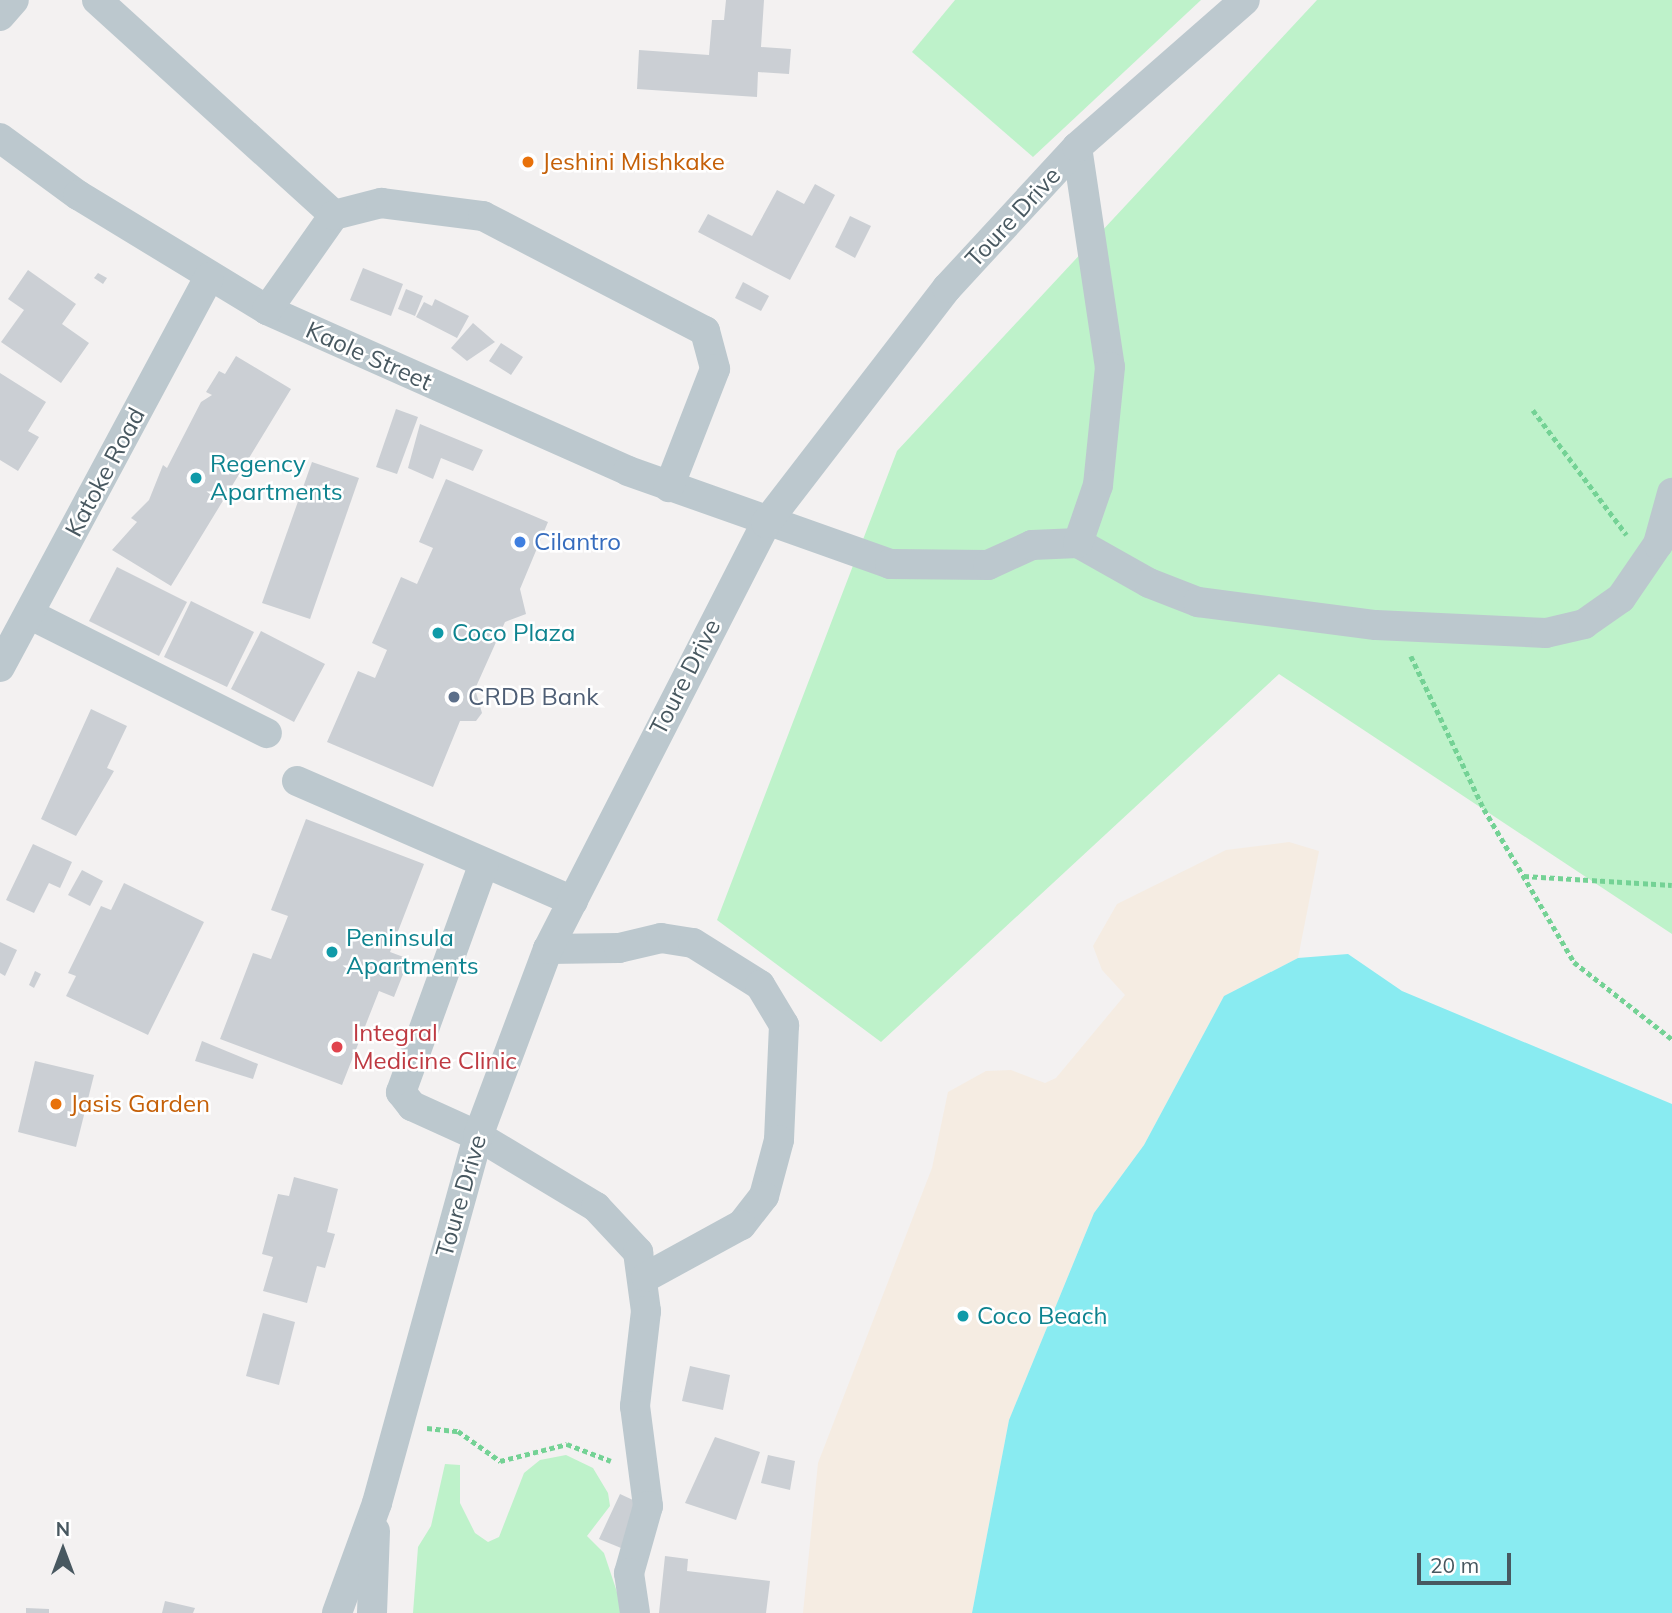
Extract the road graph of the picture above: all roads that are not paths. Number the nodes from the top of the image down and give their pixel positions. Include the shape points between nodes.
1 (14, 0) edge
2 (96, 0) edge
3 (1245, 0) edge
4 (0, 16) edge
5 (0, 138) edge
6 (1077, 147) junction
7 (334, 215) junction
8 (209, 277) junction
9 (267, 310) junction
10 (668, 487) junction
11 (1672, 493) edge
12 (766, 523) junction
13 (1079, 543) junction
14 (29, 614) junction
15 (0, 667) edge
16 (267, 733) dead end
17 (297, 781) dead end
18 (484, 863) junction
19 (573, 901) junction
20 (548, 949) junction
21 (478, 1136) junction
22 (646, 1277) junction
23 (377, 1503) junction
24 (337, 1613) edge
25 (372, 1613) edge
26 (635, 1613) edge

1 - 4 street
2 - 7 street
3 - 6 street, Toure Drive
5 - 8 street, Kaole Street
6 - 12 street, Toure Drive via 947,288
6 - 13 street via 1110,368 1098,485
7 - 9 street
7 - 10 street via 381,203 482,216 705,331 715,369
8 - 9 street, Kaole Street
8 - 14 street, Katoke Road
9 - 10 street, Kaole Street
10 - 12 street, Kaole Street
11 - 13 street via 1651,559 1611,609 1567,630 1483,634 1199,602 1149,583
12 - 13 street, Kaole Street via 904,565 988,565 1032,545
12 - 19 street, Toure Drive
14 - 15 street, Katoke Road
14 - 16 street
17 - 18 street
18 - 19 street
18 - 21 street via 401,1091 412,1106
19 - 20 street, Toure Drive
20 - 21 street, Toure Drive
20 - 22 street via 619,948 661,938 693,943 760,985 784,1025 779,1140 764,1196 741,1225
21 - 22 street via 621,1228
21 - 23 street, Toure Drive via 394,1426
22 - 26 street via 634,1378 648,1521 629,1573
23 - 24 street, Toure Drive
23 - 25 street, Toure Drive

